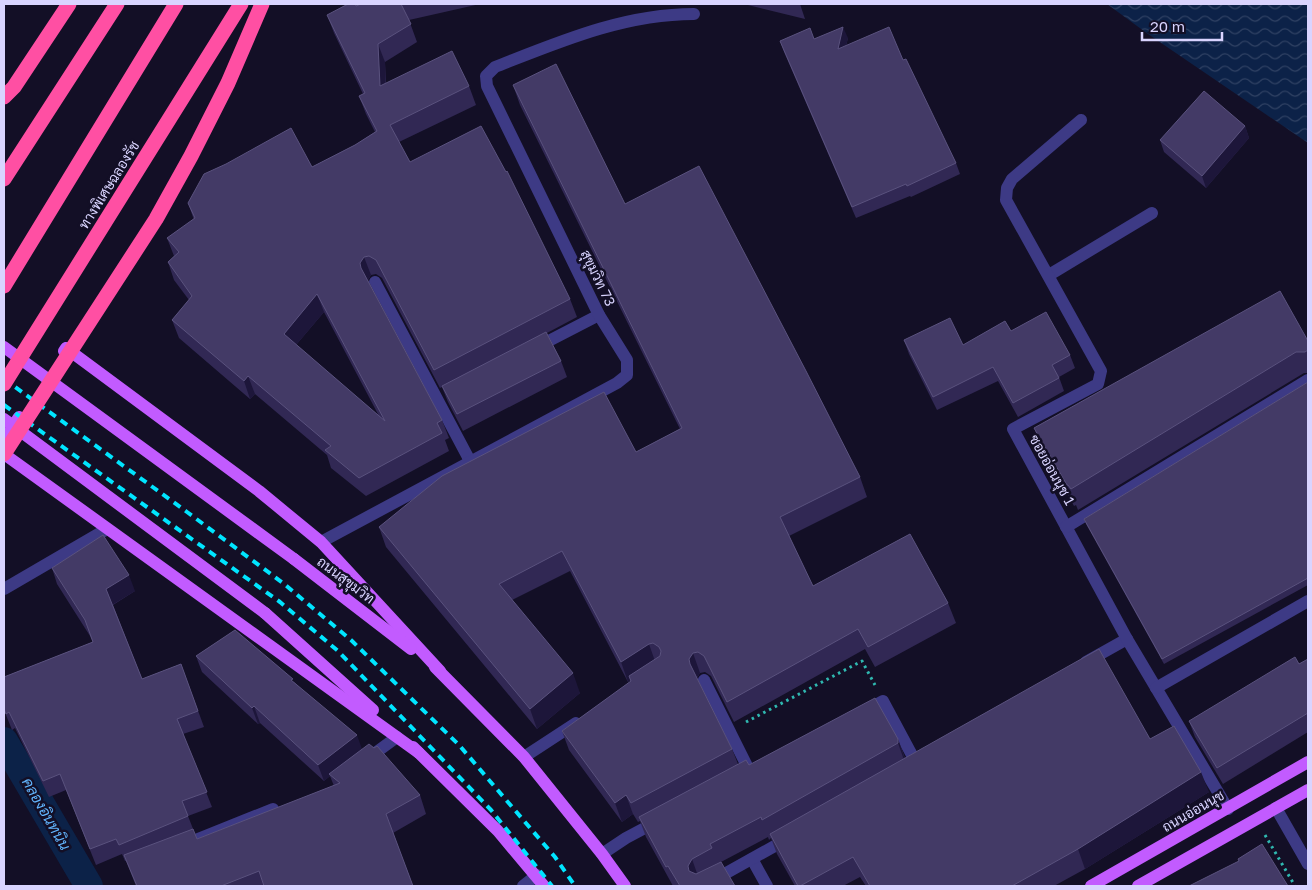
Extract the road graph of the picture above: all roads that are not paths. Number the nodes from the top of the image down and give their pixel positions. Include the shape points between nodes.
1 (69, 4) edge
2 (117, 4) edge
3 (176, 4) edge
4 (241, 4) edge
5 (262, 4) edge
6 (694, 14) dead end
7 (4, 97) edge
8 (1081, 120) dead end
9 (4, 179) edge
10 (1152, 213) dead end
11 (1049, 275) junction
12 (374, 282) dead end
13 (4, 286) edge
14 (599, 315) junction
15 (4, 347) edge
16 (524, 354) edge
17 (1308, 380) edge
18 (4, 384) edge
19 (4, 419) edge
20 (4, 440) edge
21 (4, 454) edge
22 (470, 461) junction
23 (1066, 527) junction
24 (107, 529) junction
25 (321, 542) junction
26 (4, 590) edge
27 (1308, 601) edge
28 (1127, 639) junction
29 (1076, 668) edge
30 (440, 671) junction
31 (704, 680) edge
32 (1156, 688) junction
33 (587, 716) edge
34 (850, 719) edge
35 (397, 737) junction
36 (420, 753) junction
37 (524, 757) junction
38 (1308, 762) edge
39 (358, 766) edge
40 (750, 772) edge
41 (896, 778) edge
42 (1308, 790) edge
43 (283, 806) edge
44 (1276, 808) junction
45 (1228, 809) junction
46 (668, 816) edge
47 (803, 830) edge
48 (176, 848) edge
49 (602, 854) junction
50 (752, 858) junction
51 (1308, 864) edge
52 (537, 875) junction
53 (523, 886) edge
54 (544, 886) edge
55 (625, 886) edge
56 (703, 886) edge
57 (767, 886) edge
58 (1091, 886) edge
59 (1138, 886) edge

1 - 7 highway
2 - 9 highway
3 - 13 highway, bridge
4 - 18 highway, ทางพิเศษฉลองรัช, bridge
5 - 21 highway, bridge via 228,83 156,219
6 - 14 street, สุขุมวิท 73 via 621,23 572,37 494,67 486,76 487,86
8 - 11 street, ซอยอ่อนนุช 1 via 1012,179 1007,188 1006,200
10 - 11 street
11 - 23 street, ซอยอ่อนนุช 1 via 1101,371 1098,384 1013,429
12 - 22 street via 441,397
14 - 16 street
14 - 22 street, สุขุมวิท 73 via 627,360 627,375
15 - 30 main road, ถนนสุขุมวิท, bridge via 294,559
17 - 23 street
19 - 36 main road, bridge via 265,613
20 - 25 main road via 66,348 259,491
21 - 24 main road
22 - 25 street, สุขุมวิท 73
23 - 28 street, ซอยอ่อนนุช 1
24 - 26 street
24 - 35 main road
25 - 30 main road
27 - 32 street
28 - 29 street
28 - 32 street, ซอยอ่อนนุช 1
30 - 37 main road, ถนนสุขุมวิท
31 - 40 street
32 - 45 street, ซอยอ่อนนุช 1
33 - 37 street
34 - 41 street via 883,701 917,754 913,768
35 - 36 main road
35 - 39 street
36 - 52 main road
37 - 49 main road, ถนนสุขุมวิท
38 - 45 main road, ถนนอ่อนนุช
42 - 44 main road
43 - 48 street
44 - 51 street
44 - 59 main road
45 - 58 main road, ถนนอ่อนนุช
46 - 49 street
47 - 50 street
49 - 55 main road, ถนนสุขุมวิท
50 - 56 street
50 - 57 street
52 - 53 street
52 - 54 main road

